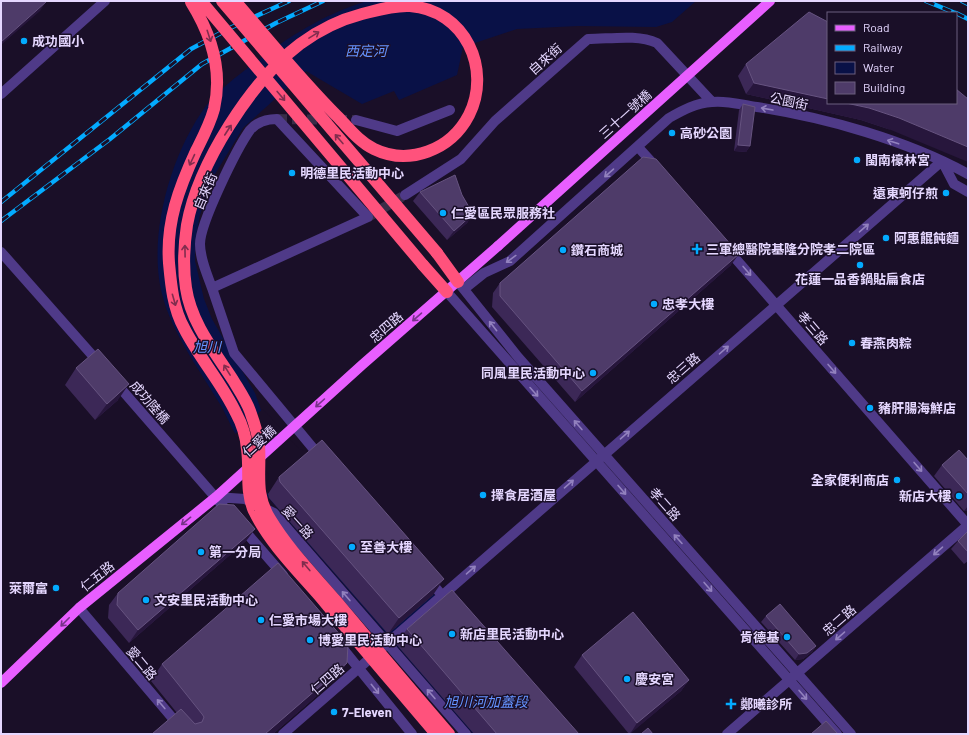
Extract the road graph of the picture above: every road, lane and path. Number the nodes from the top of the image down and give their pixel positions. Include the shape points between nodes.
1 (105, 1) edge
2 (190, 1) edge
3 (201, 1) edge
4 (222, 1) edge
5 (235, 1) edge
6 (770, 1) edge
7 (1, 94) edge
8 (712, 102) junction
9 (450, 110) dead end
10 (356, 120) tunnel mouth
11 (638, 147) junction
12 (942, 160) junction
13 (968, 174) edge
14 (664, 177) edge
15 (968, 192) edge
16 (405, 195) tunnel mouth
17 (720, 241) edge
18 (498, 246) joint
19 (1, 252) edge
20 (461, 285) junction
21 (212, 288) junction
22 (447, 292) junction
23 (776, 305) junction
24 (293, 428) junction
25 (600, 458) junction
26 (329, 467) edge
27 (216, 497) junction
28 (968, 525) edge
29 (420, 570) edge
30 (291, 584) edge
31 (442, 596) junction
32 (79, 608) junction
33 (457, 613) edge
34 (334, 638) edge
35 (387, 644) junction
36 (358, 668) junction
37 (797, 673) junction
38 (789, 680) junction
39 (1, 683) edge
40 (186, 734) edge
41 (283, 734) edge
42 (412, 734) edge
43 (436, 734) edge
44 (449, 734) edge
45 (466, 734) edge
46 (727, 734) edge
47 (837, 734) edge
48 (851, 734) edge

1 - 7 street
2 -> 43 highway, bridge via 208,31 217,79 217,93 210,122 179,187 169,232 173,296 183,327 237,414 247,450 249,493 260,522 286,558
3 -> 22 highway, bridge
20 -> 4 highway, bridge via 437,252
44 -> 5 highway, bridge via 293,551 268,516 258,490 257,434 247,404 195,320 186,289 185,245 187,224 198,186 222,138 271,71 280,61 284,57 314,34 349,18 382,9 410,6 431,11 451,22 466,37 472,48 476,70 476,96 467,120 459,130 429,152 417,155 389,154 363,142 310,88 285,59 280,54
6 - 18 main road, 三十一號橋, bridge
8 - 11 street, 公園街 via 699,104 676,114
12 -> 8 street, 公園街 via 825,122 769,109
8 - 16 street, 自來街 via 658,43 636,38 588,39 495,121 461,159
9 - 10 street via 396,131
11 - 14 street
11 -> 20 street, 忠四路 via 510,261
12 - 13 street, 公園街
12 - 15 street via 954,184
23 -> 12 street, 忠三路
17 -> 23 street, 孝三路
18 - 20 main road, 忠四路
19 - 27 street, 成功陸橋
20 - 22 main road, 忠四路
25 -> 20 street, 孝二路
21 - 21 street, 自來街 via 368,217 277,119 256,124 250,130 219,186 202,230 201,256
21 - 24 street, 自來街 via 234,353
22 -> 24 main road, 忠四路
22 -> 25 street
25 -> 23 street, 忠三路
23 -> 28 street, 孝三路
24 - 26 street, 自來街
24 - 27 main road, 仁愛橋, bridge
31 -> 25 street, 忠三路
37 -> 25 street, 孝二路
25 -> 38 street, 孝二路
27 - 30 street
27 -> 32 main road, 仁五路
35 -> 27 street, 愛一路 via 274,513 245,499
28 -> 37 street, 忠二路
29 - 31 street
31 - 33 street
31 - 35 street, 仁四路
32 -> 39 main road, 仁五路
40 -> 32 street, 愛二路
34 - 36 street
35 - 36 street, 仁四路
45 -> 35 street, 愛一路
36 - 41 street, 仁四路
36 -> 42 street
37 - 38 street, 忠二路
37 - 48 street, 孝二路
38 - 46 street, 忠二路
38 -> 47 street, 孝二路

